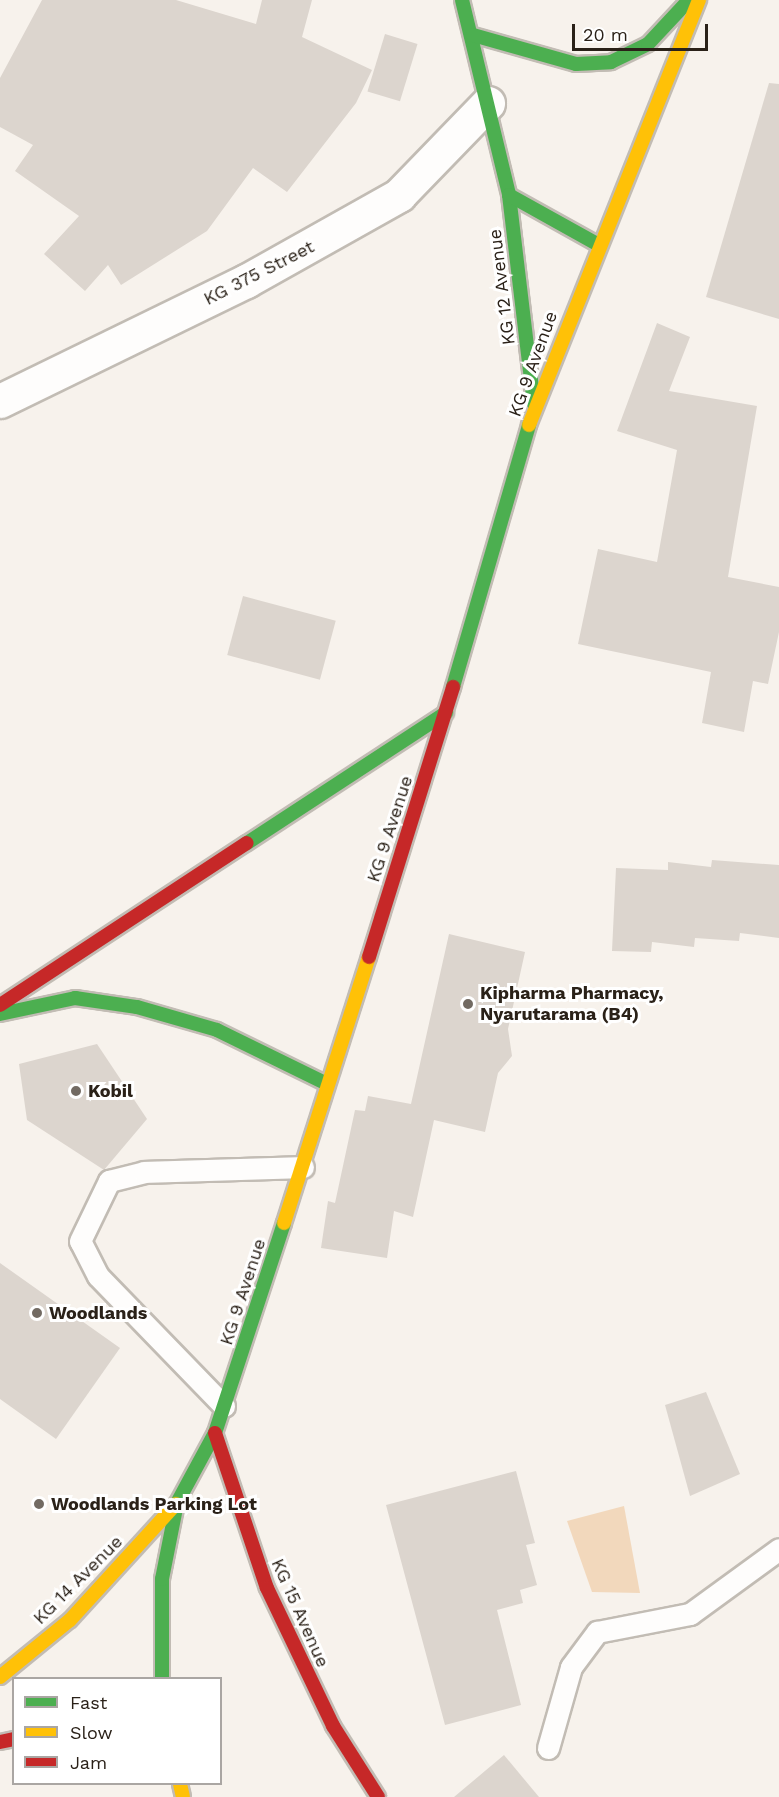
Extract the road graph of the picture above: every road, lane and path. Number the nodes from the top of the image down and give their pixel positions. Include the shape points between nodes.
1 (462, 0) edge
2 (688, 0) edge
3 (699, 0) edge
4 (473, 35) junction
5 (488, 103) junction
6 (509, 195) junction
7 (597, 244) junction
8 (0, 401) edge
9 (534, 409) junction
10 (446, 713) junction
11 (0, 1005) edge
12 (0, 1014) edge
13 (327, 1084) junction
14 (303, 1167) junction
15 (224, 1406) junction
16 (215, 1433) junction
17 (177, 1503) junction
18 (779, 1549) edge
19 (0, 1677) edge
20 (162, 1677) edge
21 (548, 1748) dead end
22 (378, 1797) edge

1 - 4 main road, KG 12 Avenue
2 - 4 main road via 648,44 611,62 576,64
3 - 7 main road, KG 9 Avenue
4 - 5 main road, KG 12 Avenue
5 - 6 main road, KG 12 Avenue
5 - 8 street, KG 375 Street via 399,195 246,281
6 - 7 main road
6 - 9 main road, KG 12 Avenue
7 - 9 main road, KG 9 Avenue
9 - 10 main road, KG 9 Avenue
10 - 11 main road
10 - 13 main road, KG 9 Avenue
12 - 13 main road via 75,998 137,1007 217,1030
13 - 14 main road, KG 9 Avenue
14 - 15 main road, KG 9 Avenue
14 - 15 lane via 144,1172 109,1181 80,1241 98,1276
15 - 16 main road, KG 9 Avenue
16 - 17 main road, KG 9 Avenue
16 - 22 main road, KG 15 Avenue via 267,1588 333,1726
17 - 19 main road, KG 14 Avenue via 70,1620
17 - 20 main road, KG 9 Avenue via 162,1579
18 - 21 lane via 690,1614 597,1632 572,1667

